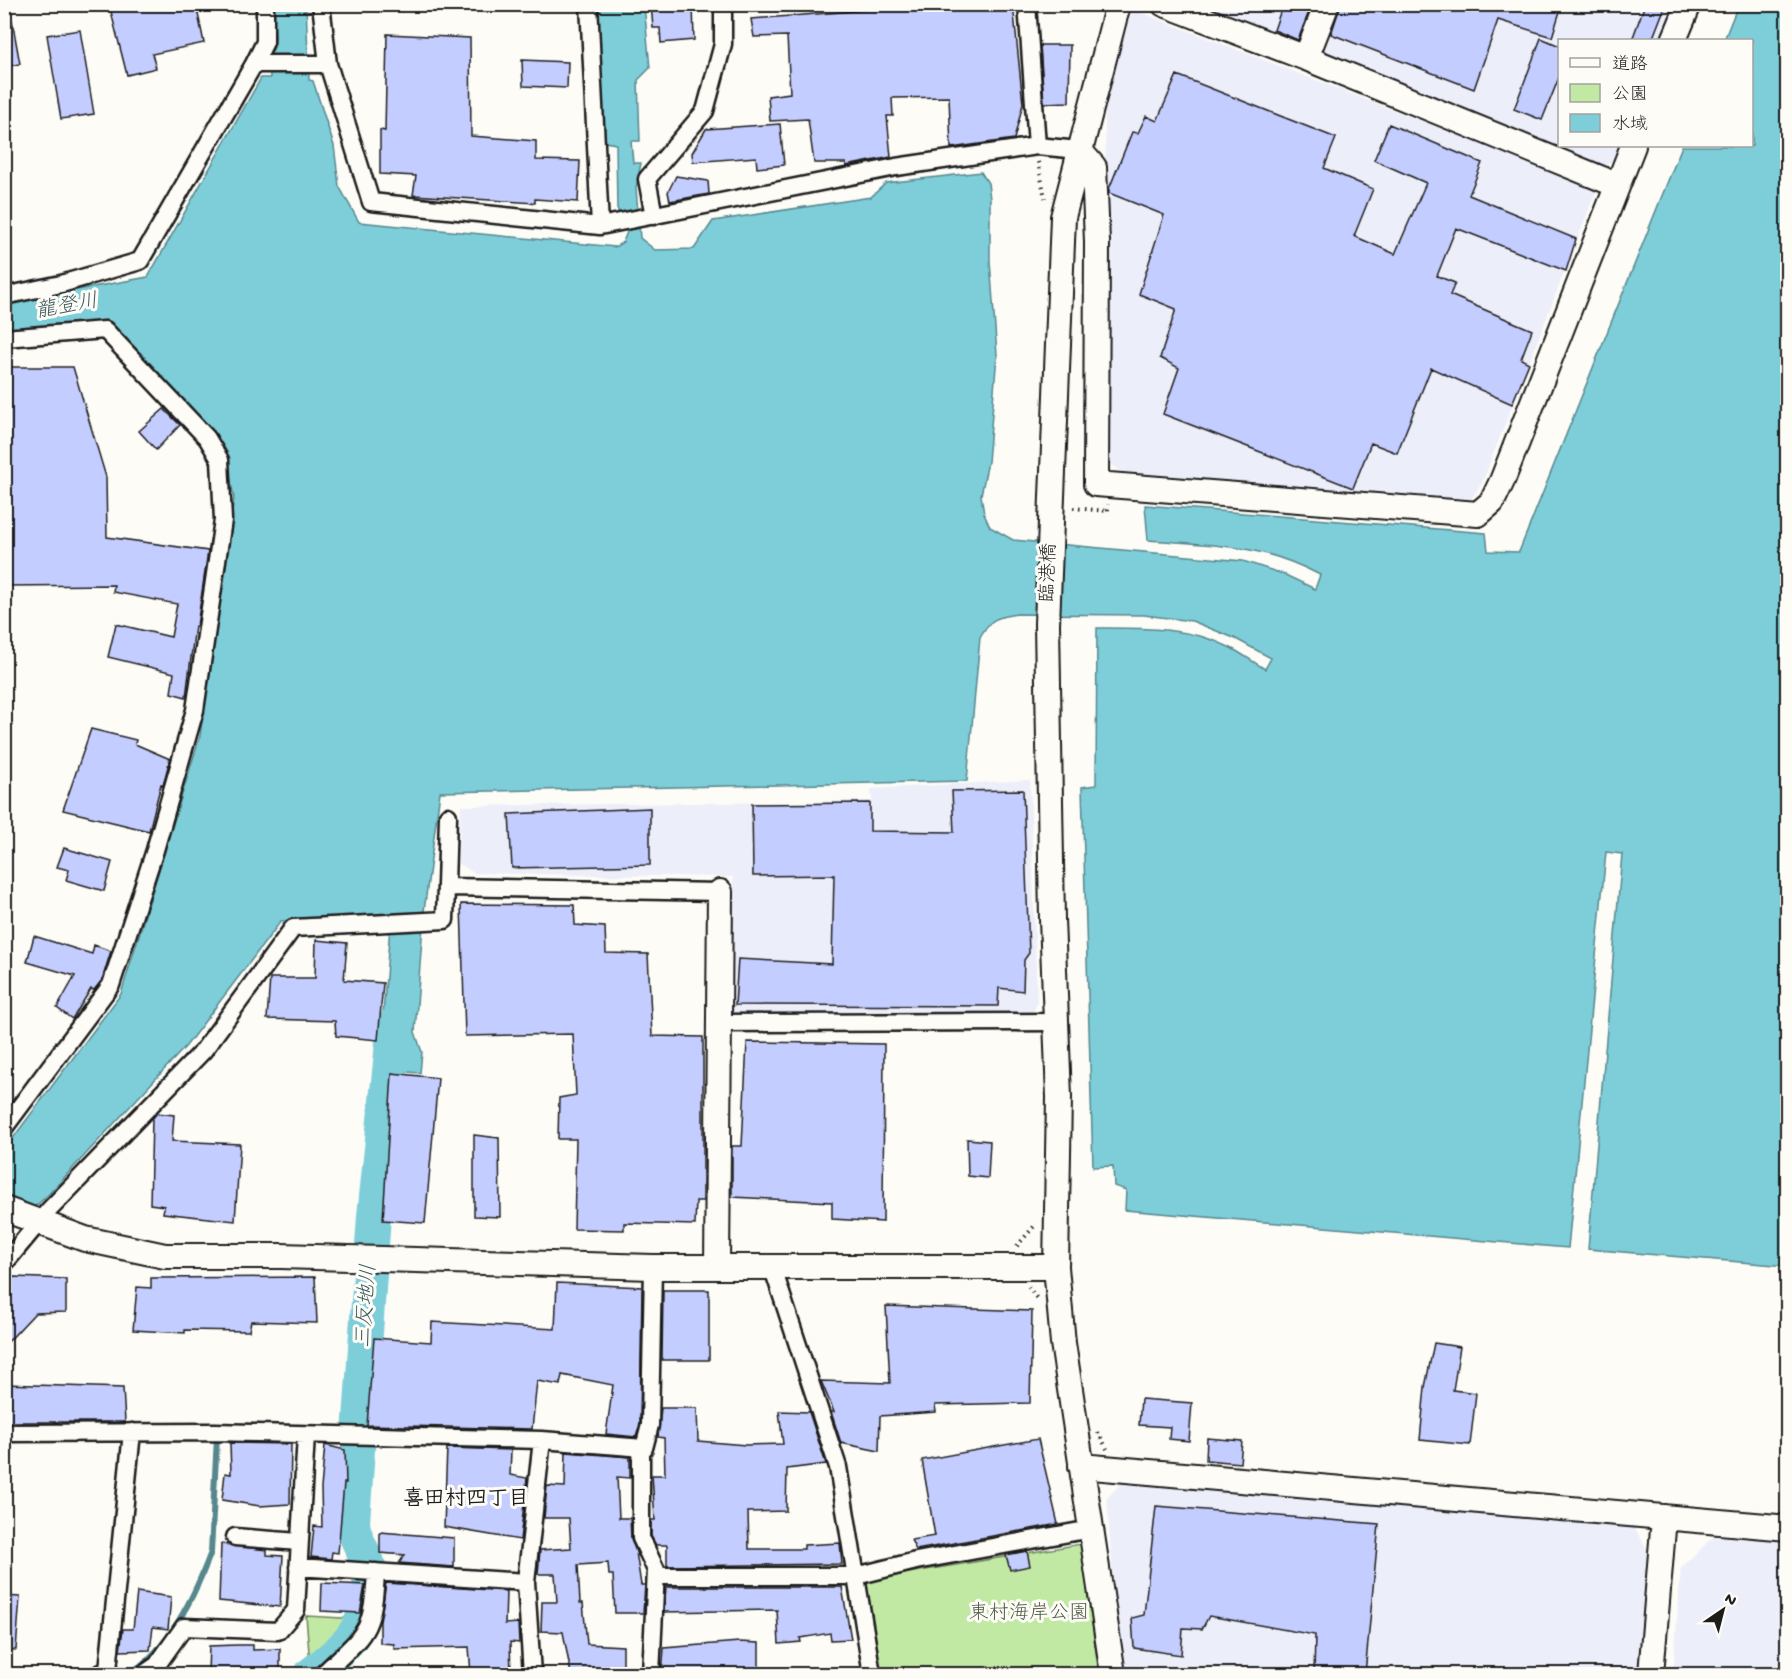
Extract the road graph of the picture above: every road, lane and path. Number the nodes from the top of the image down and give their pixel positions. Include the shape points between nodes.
1 (265, 4) edge
2 (321, 4) edge
3 (589, 4) edge
4 (723, 4) edge
5 (1028, 4) edge
6 (1118, 4) edge
7 (1164, 4) edge
8 (1327, 4) edge
9 (1689, 4) edge
10 (1674, 39) edge
11 (1306, 58) junction
12 (255, 64) junction
13 (327, 64) junction
14 (1037, 146) junction
15 (1633, 147) edge
16 (1079, 150) junction
17 (1617, 185) junction
18 (654, 216) junction
19 (600, 226) junction
20 (4, 296) edge
21 (4, 338) edge
22 (448, 816) dead end
23 (447, 887) junction
24 (720, 892) joint
25 (1056, 1022) junction
26 (719, 1023) junction
27 (4, 1128) edge
28 (10, 1211) edge
29 (38, 1223) junction
30 (4, 1264) edge
31 (1056, 1267) junction
32 (653, 1268) junction
33 (717, 1268) junction
34 (773, 1269) junction
35 (4, 1432) edge
36 (132, 1432) junction
37 (306, 1436) junction
38 (542, 1440) junction
39 (641, 1448) junction
40 (1081, 1466) junction
41 (1664, 1517) junction
42 (1788, 1528) edge
43 (1090, 1529) junction
44 (235, 1537) dead end
45 (299, 1542) junction
46 (298, 1567) junction
47 (376, 1572) junction
48 (656, 1576) junction
49 (856, 1576) junction
50 (526, 1582) junction
51 (99, 1674) edge
52 (144, 1674) edge
53 (323, 1674) edge
54 (532, 1674) edge
55 (651, 1674) edge
56 (872, 1674) edge
57 (1113, 1674) edge
58 (1651, 1674) edge

1 - 12 street via 265,42
2 - 13 street
3 - 19 street
4 - 18 street via 723,44 705,111 647,179
5 - 14 street
6 - 16 street, 臨港橋
7 - 11 street
8 - 11 street
9 - 10 street
11 - 17 street
12 - 13 street
12 - 20 street via 140,261
13 - 19 street via 371,202
14 - 16 street
14 - 18 street via 896,167
15 - 17 street
16 - 17 street via 1094,167 1096,484 1478,514 1492,502 1502,481
16 - 25 street, 臨港橋 via 1063,217 1059,263 1047,624
18 - 19 street
21 - 27 street via 105,330 207,438 220,460 224,486 223,520 195,710 111,985
22 - 23 street
23 - 24 street
23 - 29 street via 445,920 293,928 203,1051
24 - 26 street
25 - 26 street
25 - 31 street, 臨港橋
26 - 33 street
28 - 29 street
29 - 30 street
29 - 32 street via 85,1239 165,1256
31 - 34 street
31 - 40 street, 臨港橋
32 - 33 street
32 - 39 street via 650,1425
33 - 34 street
34 - 49 street via 838,1467
35 - 36 street
36 - 37 street
36 - 51 street via 108,1670
37 - 38 street
37 - 45 street
38 - 39 street
38 - 50 street
39 - 48 street via 641,1538
40 - 41 street
40 - 43 street, 臨港橋
41 - 42 street
41 - 58 street
43 - 49 street
43 - 57 street, 臨港橋
44 - 45 street
45 - 46 street
46 - 47 street
46 - 52 street via 296,1610 278,1630 184,1627 157,1665
47 - 50 street
47 - 53 street via 375,1608 368,1628
48 - 49 street
48 - 55 street
49 - 56 street
50 - 54 street

